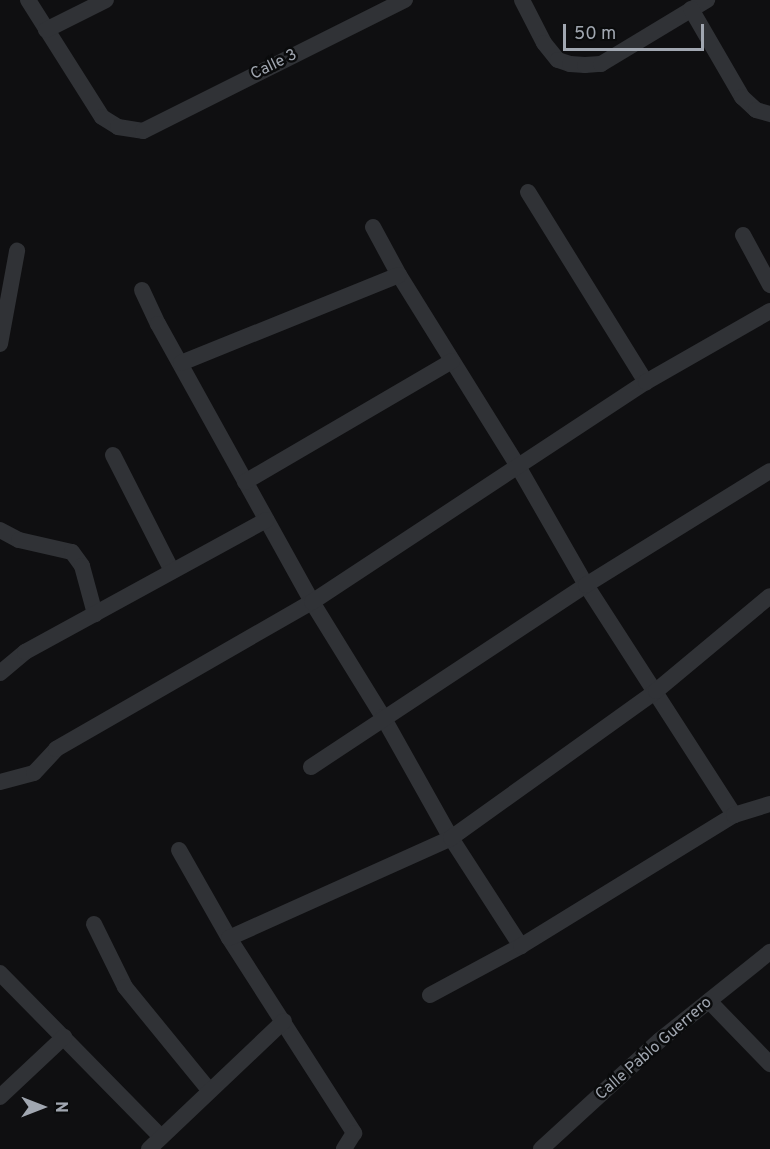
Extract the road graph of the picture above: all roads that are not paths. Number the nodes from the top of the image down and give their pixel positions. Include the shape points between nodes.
1 (28, 0) edge
2 (106, 0) edge
3 (405, 0) edge
4 (522, 0) edge
5 (707, 0) edge
6 (691, 9) junction
7 (46, 30) junction
8 (770, 114) edge
9 (528, 192) dead end
10 (374, 227) dead end
11 (743, 235) dead end
12 (17, 251) dead end
13 (399, 275) junction
14 (770, 285) edge
15 (142, 290) dead end
16 (770, 311) edge
17 (0, 344) edge
18 (452, 361) junction
19 (181, 363) junction
20 (646, 382) junction
21 (113, 455) dead end
22 (519, 468) junction
23 (770, 471) edge
24 (245, 482) junction
25 (266, 520) junction
26 (0, 530) edge
27 (172, 571) junction
28 (586, 585) junction
29 (770, 596) edge
30 (312, 602) junction
31 (95, 614) junction
32 (0, 673) edge
33 (656, 691) junction
34 (383, 717) junction
35 (311, 767) dead end
36 (0, 782) edge
37 (770, 804) edge
38 (734, 815) junction
39 (451, 838) junction
40 (179, 850) dead end
41 (94, 924) dead end
42 (228, 938) junction
43 (521, 946) junction
44 (770, 952) edge
45 (0, 974) edge
46 (430, 995) dead end
47 (709, 1001) junction
48 (284, 1021) junction
49 (64, 1037) junction
50 (770, 1064) edge
51 (209, 1090) junction
52 (0, 1097) edge
53 (155, 1143) edge
54 (344, 1149) edge
55 (541, 1149) edge

1 - 7 street
2 - 7 street
3 - 7 street, Calle 3 via 143,130 118,127 102,117
4 - 6 street via 544,43 558,60 570,64 601,64
5 - 6 street
6 - 8 street via 742,98 756,110
9 - 20 street
10 - 13 street
11 - 14 street
12 - 17 street
13 - 18 street
13 - 19 street
15 - 19 street
16 - 20 street
18 - 22 street
18 - 24 street
19 - 24 street
20 - 22 street
21 - 27 street
22 - 28 street
22 - 30 street
23 - 28 street
24 - 25 street
25 - 27 street
25 - 30 street
26 - 31 street via 19,540 72,552 82,566
27 - 31 street
28 - 33 street
28 - 34 street
29 - 33 street
30 - 34 street
30 - 36 street via 56,749 34,773
31 - 32 street via 25,652
33 - 38 street
33 - 39 street
34 - 35 street
34 - 39 street
37 - 38 street
38 - 43 street
39 - 42 street
39 - 43 street
40 - 42 street
41 - 51 street via 125,987
42 - 48 street
43 - 46 street
44 - 47 street, Calle Pablo Guerrero
45 - 49 street
47 - 50 street
47 - 55 street, Calle Pablo Guerrero via 660,1040
48 - 51 street
48 - 54 street via 354,1133
49 - 52 street
49 - 53 street
51 - 53 street

